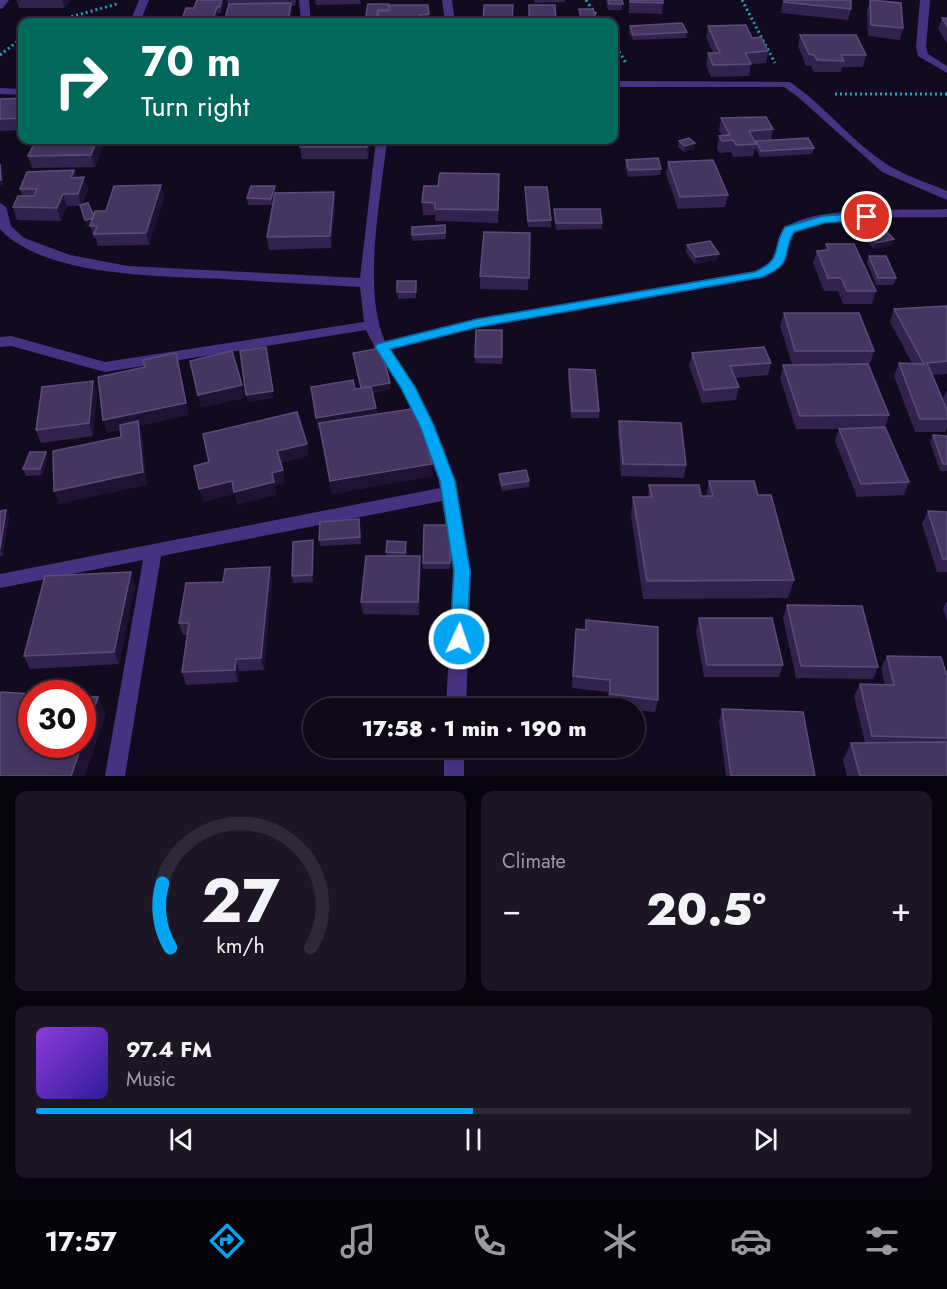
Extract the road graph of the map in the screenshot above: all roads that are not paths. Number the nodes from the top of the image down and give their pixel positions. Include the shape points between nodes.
1 (4, 0) edge
2 (144, 0) edge
3 (304, 0) edge
4 (447, 0) edge
5 (925, 0) edge
6 (0, 6) edge
7 (137, 18) edge
8 (306, 18) edge
9 (449, 18) edge
10 (947, 70) edge
11 (618, 84) edge
12 (0, 91) edge
13 (18, 92) edge
14 (381, 144) edge
15 (947, 196) edge
16 (0, 207) edge
17 (947, 213) edge
18 (366, 283) junction
19 (371, 325) junction
20 (0, 342) edge
21 (381, 347) junction
22 (449, 493) junction
23 (153, 551) junction
24 (0, 581) edge
25 (456, 698) edge
26 (454, 758) edge
27 (115, 776) edge
28 (454, 776) edge

1 - 6 street
2 - 7 street
3 - 8 street
4 - 9 street
5 - 10 street via 923,56
11 - 15 street via 786,84 886,169
12 - 13 street
14 - 18 street
16 - 18 street via 5,227 19,241 67,259 128,270
17 - 21 street via 806,223 789,230 782,257 773,268 758,275 478,323
18 - 19 street
19 - 20 street via 105,367 11,341
19 - 21 street
21 - 22 street via 408,387 427,426
22 - 23 street
22 - 25 street via 462,571
23 - 24 street
23 - 27 street
26 - 28 street

